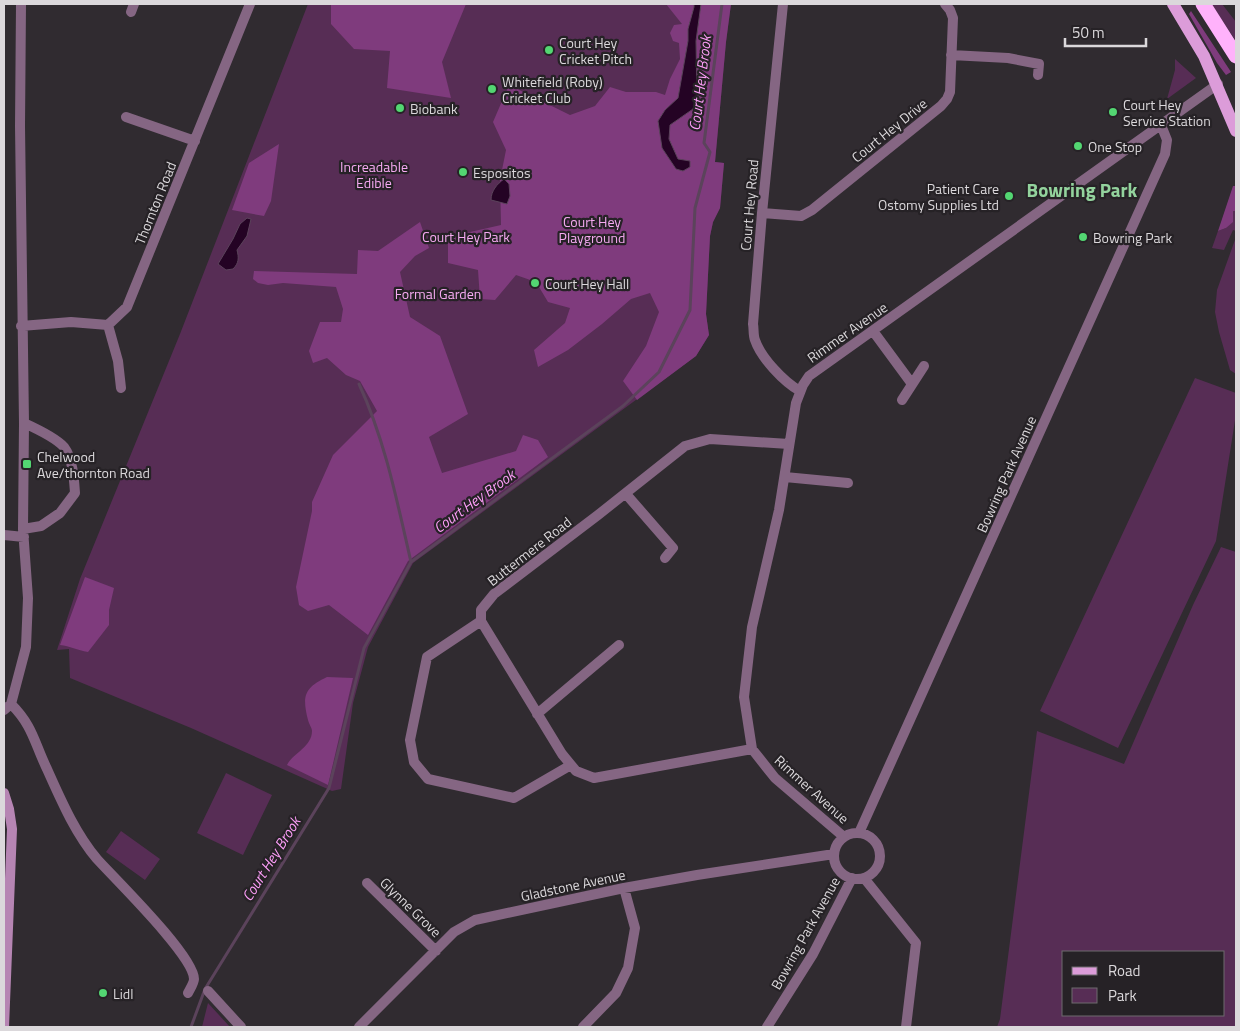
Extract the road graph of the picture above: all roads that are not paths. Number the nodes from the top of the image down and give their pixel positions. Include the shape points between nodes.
1 (21, 4) edge
2 (250, 4) edge
3 (783, 4) edge
4 (945, 4) edge
5 (1173, 4) edge
6 (1203, 4) edge
7 (951, 55) junction
8 (1236, 56) edge
9 (1038, 75) dead end
10 (1218, 84) junction
11 (126, 117) dead end
12 (1161, 125) junction
13 (1236, 131) edge
14 (195, 142) junction
15 (762, 212) junction
16 (108, 325) junction
17 (21, 326) junction
18 (873, 332) junction
19 (924, 366) dead end
20 (912, 384) junction
21 (121, 388) dead end
22 (800, 391) junction
23 (902, 400) dead end
24 (24, 422) junction
25 (789, 444) junction
26 (785, 477) junction
27 (848, 483) dead end
28 (626, 494) junction
29 (24, 533) junction
30 (4, 535) edge
31 (665, 558) dead end
32 (481, 621) junction
33 (619, 645) dead end
34 (7, 707) edge
35 (537, 714) junction
36 (752, 750) junction
37 (570, 765) junction
38 (4, 793) edge
39 (859, 833) junction
40 (844, 837) junction
41 (834, 854) junction
42 (852, 878) junction
43 (864, 878) junction
44 (366, 883) dead end
45 (624, 888) junction
46 (436, 951) junction
47 (208, 991) dead end
48 (188, 993) dead end
49 (4, 1027) edge
50 (241, 1027) edge
51 (359, 1027) edge
52 (582, 1027) edge
53 (767, 1027) edge
54 (906, 1027) edge

1 - 17 street
2 - 14 street, Thornton Road
3 - 15 street, Court Hey Road
4 - 7 street, Court Hey Drive via 953,18
5 - 10 main road
6 - 8 highway
7 - 9 street via 1008,58 1040,64
7 - 15 street, Court Hey Drive via 950,92 941,106 812,210 801,216
10 - 12 street, Rimmer Avenue
10 - 13 main road
11 - 14 street
12 - 18 street, Rimmer Avenue
12 - 39 street, Bowring Park Avenue via 1167,140 1165,154
14 - 16 street, Thornton Road via 127,307
15 - 22 street, Court Hey Road via 753,324 755,339 761,352 784,380
16 - 17 street via 70,322
16 - 21 street via 118,361
17 - 24 street
18 - 20 street
18 - 22 street, Rimmer Avenue via 809,376
19 - 20 street
20 - 23 street
22 - 25 street, Rimmer Avenue
24 - 29 street
24 - 29 street via 64,447 74,470 75,493 60,513
25 - 26 street, Rimmer Avenue
25 - 28 street, Buttermere Road via 710,439 696,442 685,446
26 - 27 street
26 - 36 street, Rimmer Avenue via 752,627 744,697
28 - 31 street via 673,548
28 - 32 street, Buttermere Road via 494,594 481,610
29 - 30 street
29 - 34 street via 28,598 26,647
32 - 35 street
32 - 37 street via 427,657 410,740 414,762 428,779 514,798
33 - 35 street
34 - 48 street via 22,715 30,728 78,834 186,959 194,980
35 - 37 street
36 - 37 street via 594,778
36 - 40 street, Rimmer Avenue via 775,778
38 - 49 main road via 12,829
39 - 40 street
39 - 43 street via 870,837 880,852 878,865
40 - 41 street, Bowring Park Avenue
41 - 42 street, Bowring Park Avenue via 837,867
41 - 45 street, Gladstone Avenue
42 - 43 street, Bowring Park Avenue
42 - 53 street, Bowring Park Avenue via 813,954
43 - 54 street via 916,944
44 - 46 street, Glynne Grove
45 - 46 street, Gladstone Avenue via 475,920 454,932
45 - 52 street via 635,928 628,968 616,993
46 - 51 street, Gladstone Avenue
47 - 50 street

